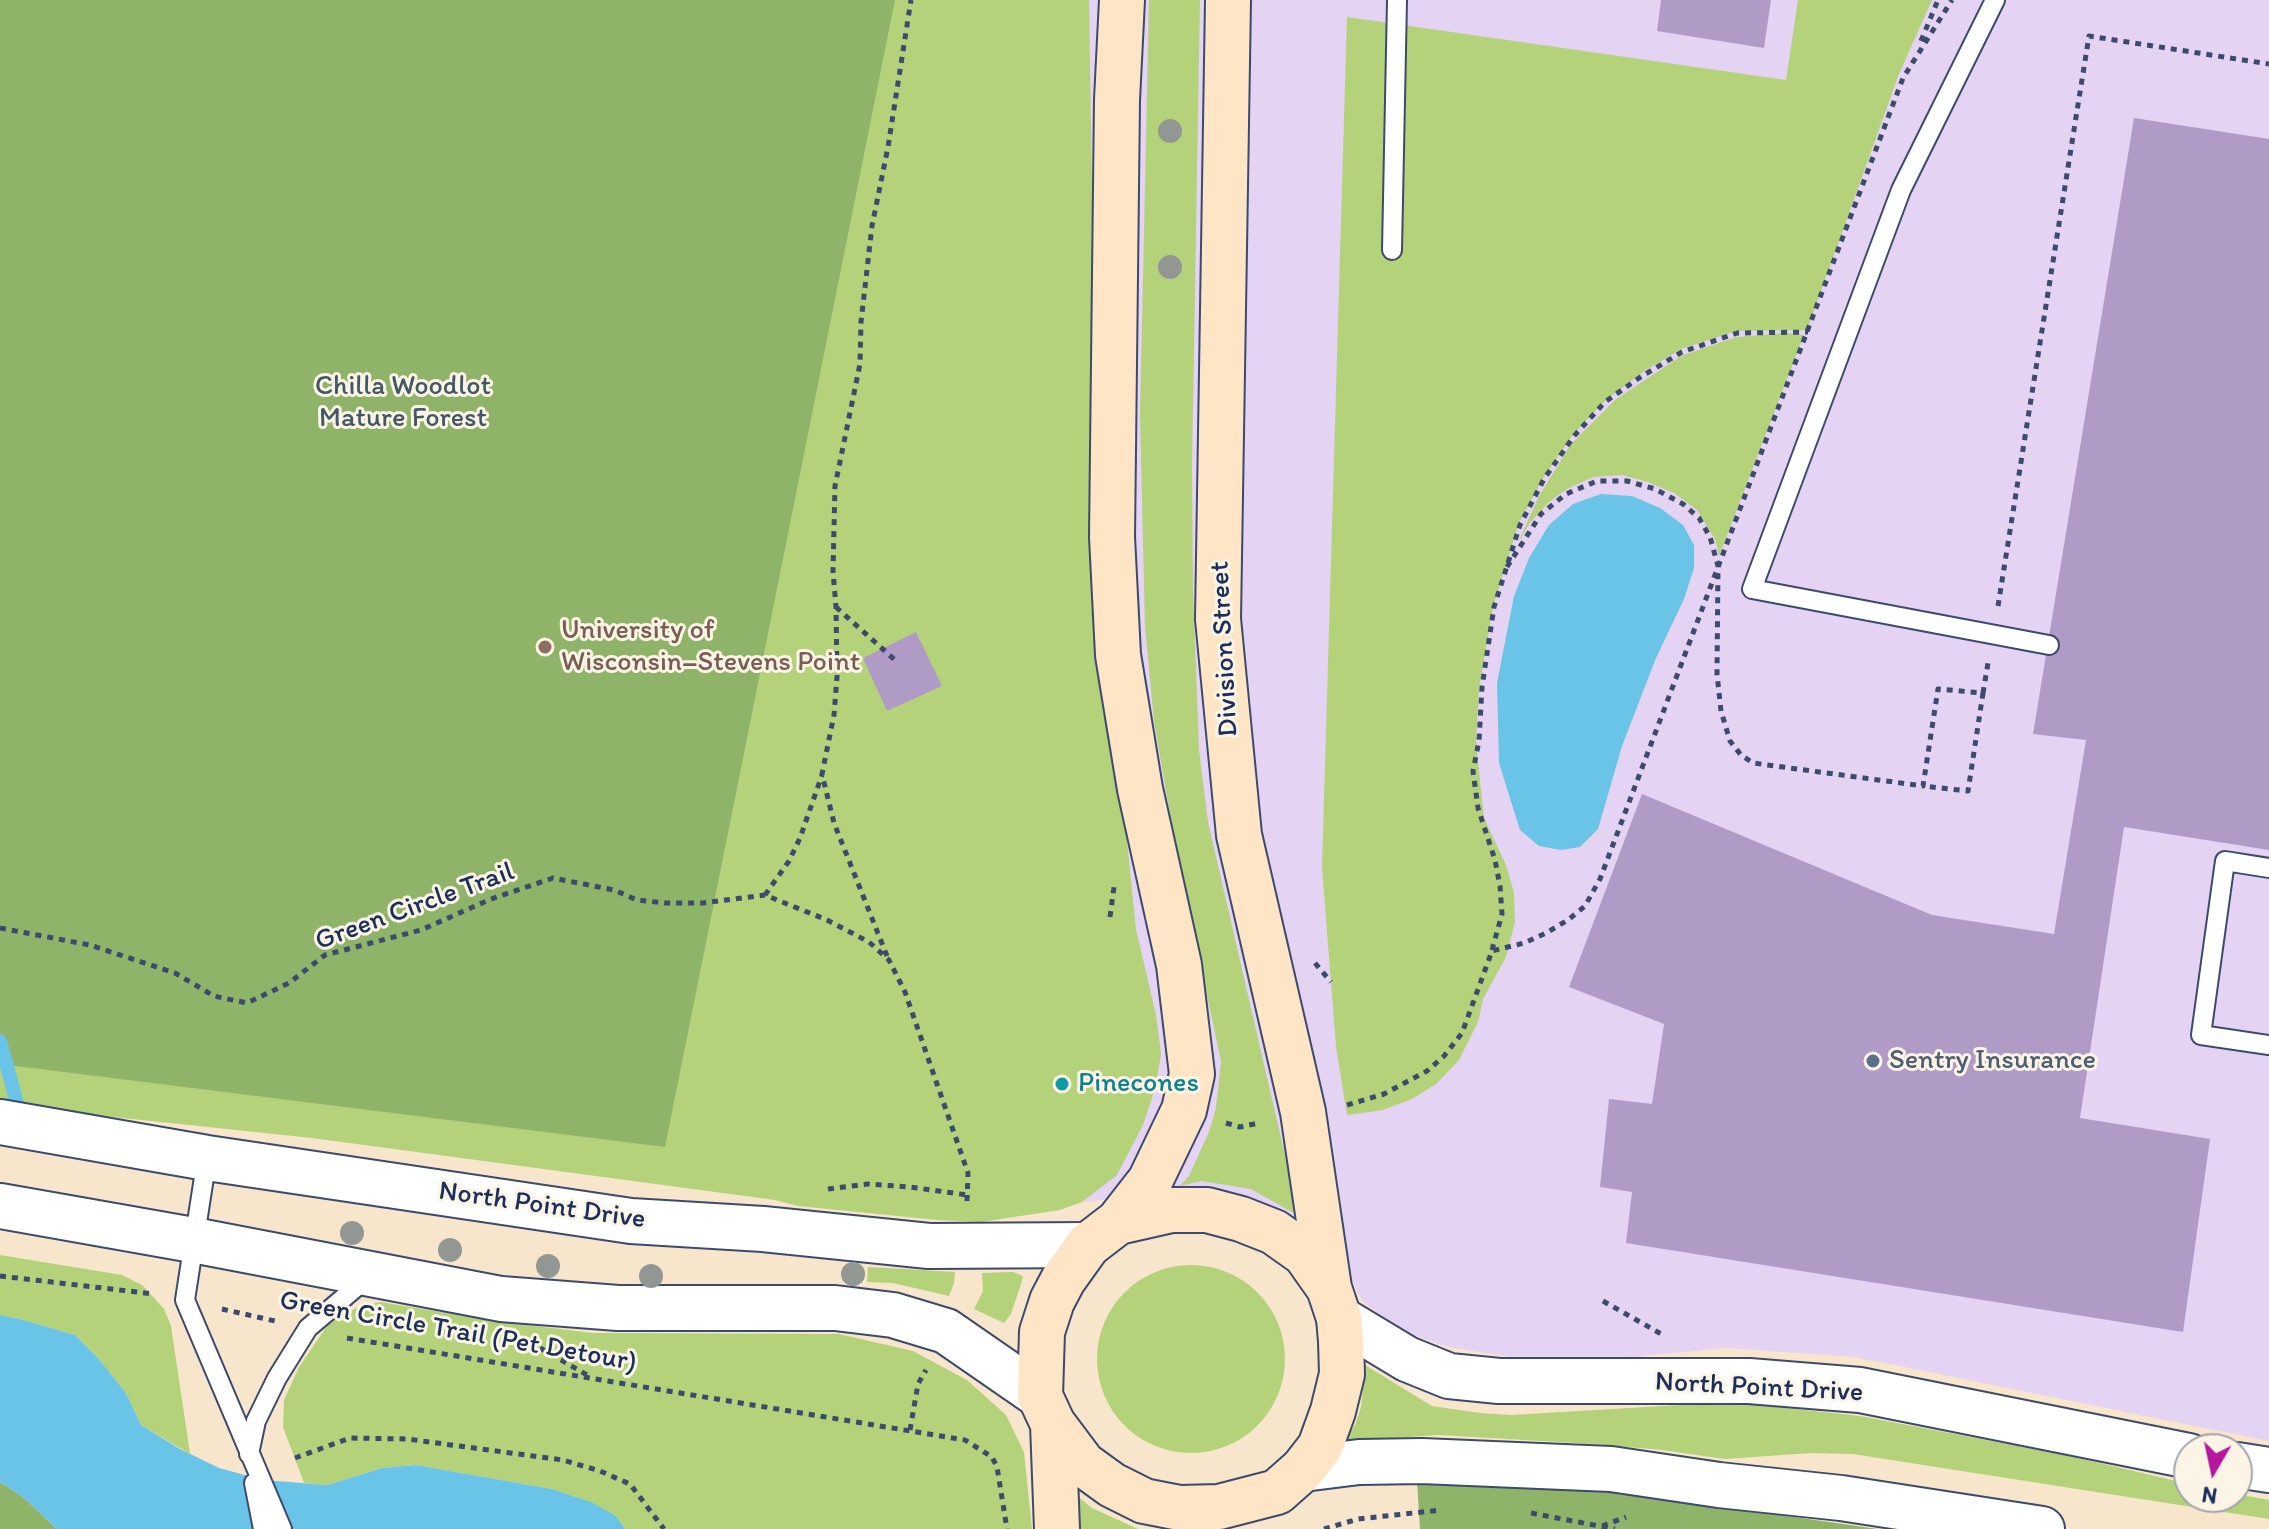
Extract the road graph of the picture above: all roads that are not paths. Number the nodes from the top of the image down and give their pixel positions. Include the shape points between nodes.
1 (1122, 0) edge
2 (1228, 0) edge
3 (1397, 0) edge
4 (1995, 0) edge
5 (1392, 250) dead end
6 (2049, 645) dead end
7 (2269, 868) edge
8 (2269, 1045) edge
9 (0, 1122) edge
10 (207, 1158) junction
11 (0, 1206) edge
12 (1103, 1233) junction
13 (193, 1240) junction
14 (372, 1273) junction
15 (1334, 1303) junction
16 (1046, 1410) junction
17 (249, 1452) junction
18 (2173, 1453) edge
19 (1290, 1481) junction
20 (263, 1529) edge
21 (282, 1529) edge
22 (1057, 1529) edge
23 (1251, 1529) edge
24 (2042, 1529) edge

1 - 12 main road via 1112,537 1118,655 1140,789 1179,965 1192,1074 1184,1110 1150,1181
2 - 15 main road, Division Street via 1218,619 1239,835 1303,1112
3 - 5 lane
4 - 6 lane via 1901,190 1752,589
7 - 8 lane via 2225,861 2201,1035
9 - 10 street, North Point Drive
10 - 12 street, North Point Drive via 631,1221 929,1246
10 - 13 lane
11 - 13 street
12 - 15 main road via 1171,1210 1207,1210 1241,1219 1274,1232 1305,1254
12 - 16 main road via 1063,1280 1042,1332
13 - 14 street
13 - 17 lane via 185,1300
14 - 16 street via 501,1299 618,1308 835,1308 893,1315 946,1331
14 - 17 lane via 308,1328 266,1399
15 - 18 street, North Point Drive via 1407,1359 1449,1376 1817,1385
15 - 19 main road, Division Street via 1342,1374 1333,1411 1320,1447
16 - 19 main road via 1083,1464 1144,1501 1180,1508 1219,1507
16 - 22 main road
17 - 20 lane
17 - 21 lane
19 - 23 main road
19 - 24 street via 1359,1462 1611,1469

